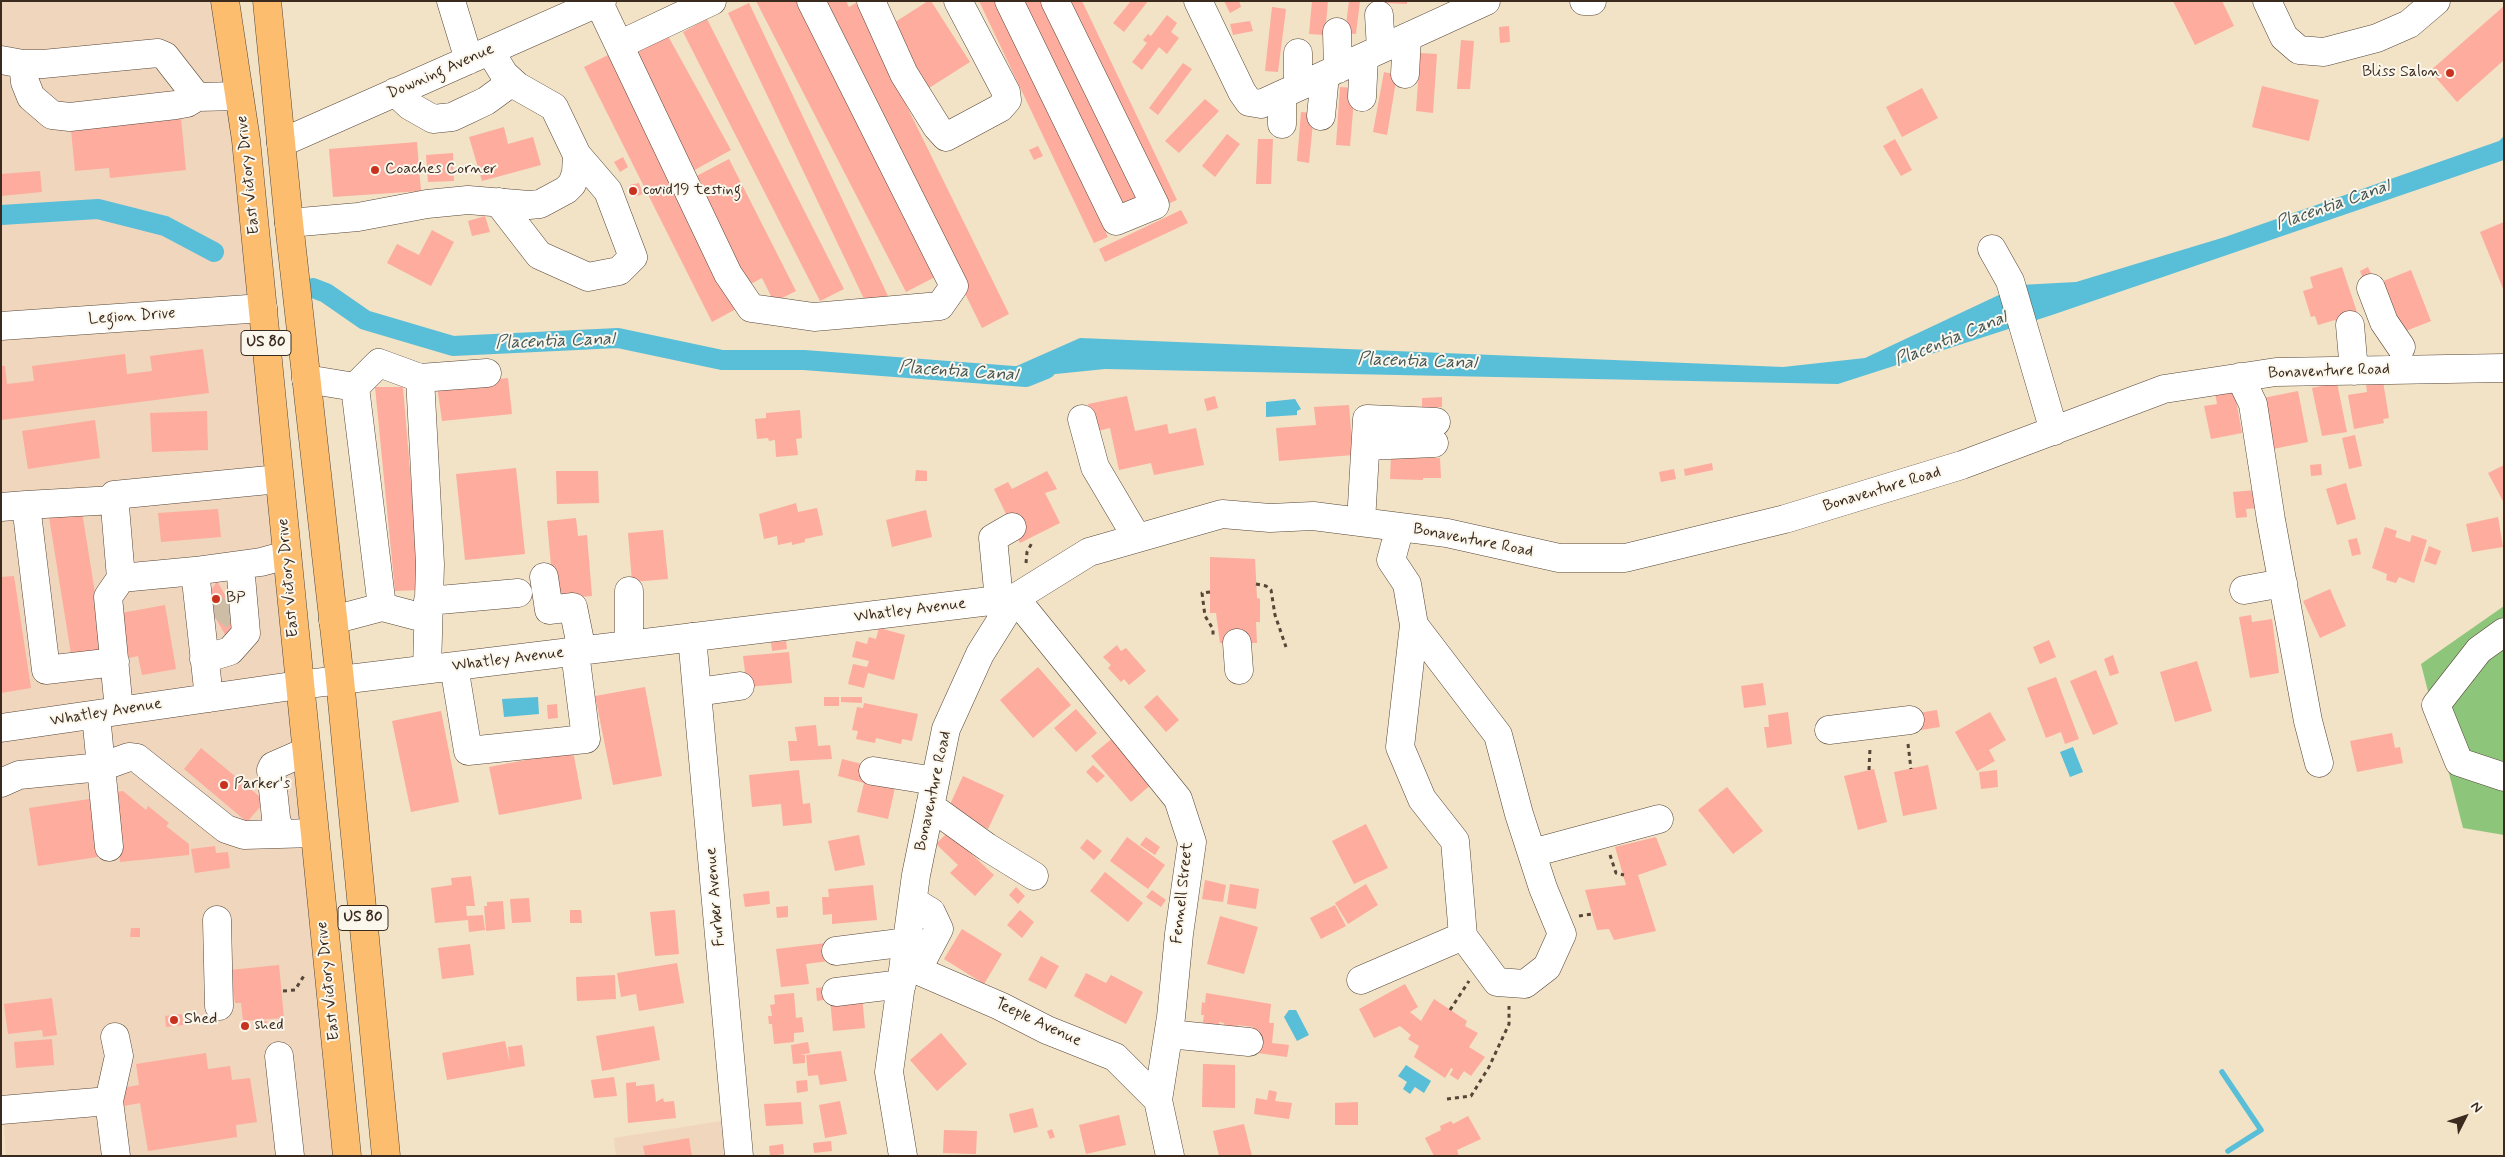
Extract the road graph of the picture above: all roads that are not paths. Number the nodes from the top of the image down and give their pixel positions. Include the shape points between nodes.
1 (224, 1) edge
2 (229, 1) edge
3 (267, 1) edge
4 (450, 1) edge
5 (712, 1) edge
6 (812, 1) edge
7 (870, 1) edge
8 (958, 1) edge
9 (1009, 1) edge
10 (1055, 1) edge
11 (1198, 1) edge
12 (1486, 1) edge
13 (1584, 1) edge
14 (1592, 1) edge
15 (2267, 1) edge
16 (2436, 1) edge
17 (600, 2) edge
18 (1379, 15) dead end
19 (1337, 32) dead end
20 (1407, 37) junction
21 (619, 45) junction
22 (1298, 52) dead end
23 (1373, 53) junction
24 (479, 55) junction
25 (12, 62) edge
26 (1332, 72) junction
27 (1405, 74) dead end
28 (512, 82) junction
29 (1290, 91) junction
30 (395, 92) junction
31 (239, 96) junction
32 (197, 97) junction
33 (1362, 97) dead end
34 (1321, 116) dead end
35 (1282, 124) dead end
36 (280, 143) junction
37 (577, 155) junction
38 (498, 202) junction
39 (289, 223) junction
40 (1992, 249) dead end
41 (2371, 288) dead end
42 (263, 308) junction
43 (2350, 325) dead end
44 (1, 326) edge
45 (2405, 350) junction
46 (2504, 368) edge
47 (2354, 370) junction
48 (488, 373) dead end
49 (2240, 377) junction
50 (420, 378) junction
51 (306, 379) junction
52 (355, 387) junction
53 (1082, 420) dead end
54 (2054, 431) junction
55 (1435, 432) dead end
56 (279, 479) junction
57 (114, 500) junction
58 (14, 506) edge
59 (1362, 522) junction
60 (1012, 527) dead end
61 (1400, 527) junction
62 (1137, 538) junction
63 (286, 555) junction
64 (195, 571) junction
65 (544, 577) dead end
66 (121, 578) junction
67 (2283, 583) junction
68 (2244, 590) dead end
69 (629, 591) dead end
70 (518, 593) dead end
71 (1007, 599) junction
72 (382, 607) junction
73 (428, 610) junction
74 (222, 612) junction
75 (333, 620) junction
76 (1414, 625) junction
77 (2504, 632) edge
78 (692, 637) junction
79 (629, 645) junction
80 (578, 651) junction
81 (115, 662) junction
82 (454, 666) junction
83 (427, 669) junction
84 (340, 680) junction
85 (299, 685) junction
86 (740, 686) dead end
87 (697, 692) junction
88 (208, 698) junction
89 (108, 713) junction
90 (1910, 720) dead end
91 (1, 728) edge
92 (1829, 730) dead end
93 (306, 752) junction
94 (2319, 763) dead end
95 (101, 766) junction
96 (873, 771) dead end
97 (2504, 777) edge
98 (1, 783) edge
99 (933, 793) junction
100 (1659, 819) dead end
101 (280, 833) junction
102 (314, 833) junction
103 (109, 848) dead end
104 (1532, 852) junction
105 (1034, 876) dead end
106 (217, 920) dead end
107 (1463, 936) junction
108 (836, 952) dead end
109 (905, 961) junction
110 (1361, 980) dead end
111 (836, 992) dead end
112 (218, 1006) dead end
113 (1169, 1034) junction
114 (115, 1037) dead end
115 (1248, 1042) dead end
116 (279, 1056) dead end
117 (1158, 1100) junction
118 (109, 1101) junction
119 (1, 1110) edge
120 (116, 1156) edge
121 (290, 1156) edge
122 (347, 1156) edge
123 (386, 1156) edge
124 (739, 1156) edge
125 (903, 1156) edge
126 (1170, 1156) edge

1 - 31 main road, East Victory Drive / US 80
2 - 36 main road via 246,25 260,132 266,141
3 - 36 main road, US 80
4 - 24 street
5 - 21 street
6 - 21 street via 954,286 940,306 814,317 751,308 728,274
7 - 8 street via 904,74 946,137 1000,108 1007,100 1006,92
9 - 10 street via 1116,221 1154,205
11 - 29 street via 1249,102 1261,104
12 - 20 street
13 - 14 street
15 - 16 street via 2284,36 2299,50 2324,52 2377,38 2409,24
17 - 21 street
17 - 24 street, Downing Avenue
18 - 23 street
19 - 26 street
20 - 23 street
20 - 27 street
22 - 29 street
23 - 26 street
23 - 33 street
24 - 28 street
24 - 30 street, Downing Avenue
25 - 32 street via 158,53 165,56
25 - 32 street via 31,97 52,115 70,117 176,105
26 - 29 street
26 - 34 street
28 - 30 street via 467,110 452,117 433,119 410,106
28 - 37 street via 554,107
29 - 35 street
30 - 36 street, Downing Avenue
31 - 32 street
31 - 42 main road, East Victory Drive / US 80
36 - 39 main road, US 80
37 - 38 street via 572,184 552,198 529,205
37 - 38 street via 608,190 633,257 619,271 588,277 539,255
38 - 39 street via 468,200 427,204 358,217
39 - 51 main road, US 80
40 - 54 street via 2010,281
41 - 45 street via 2384,322
42 - 44 street, Legion Drive
42 - 56 main road, East Victory Drive / US 80
43 - 47 street
45 - 46 street, Bonaventure Road
45 - 47 street, Bonaventure Road
47 - 49 street, Bonaventure Road via 2276,372
48 - 50 street
49 - 54 street, Bonaventure Road via 2164,390
49 - 67 street via 2253,404
50 - 52 street via 380,363
50 - 73 street via 430,564
51 - 52 street
51 - 75 main road, US 80
52 - 72 street
53 - 62 street via 1095,467
54 - 61 street, Bonaventure Road via 1962,465 1785,519 1625,558 1559,558 1447,533
55 - 59 street via 1367,419
56 - 57 street via 114,495
56 - 63 main road, East Victory Drive / US 80
57 - 58 street
57 - 66 street
58 - 81 street via 46,670
59 - 61 street, Bonaventure Road
59 - 62 street, Bonaventure Road via 1313,516 1270,518 1222,514
60 - 71 street via 993,538
61 - 76 street via 1391,560 1407,584
62 - 71 street, Bonaventure Road via 1089,552
63 - 74 street
63 - 85 main road, East Victory Drive / US 80
64 - 66 street
64 - 74 street
64 - 74 street
65 - 80 street via 549,610 573,607
66 - 81 street via 108,597
67 - 68 street
67 - 94 street via 2308,722
69 - 79 street
70 - 73 street
71 - 78 street, Whatley Avenue
71 - 99 street, Bonaventure Road via 946,729
71 - 113 street, Fennell Street via 1178,799 1192,842 1194,888
72 - 73 street
72 - 75 street
73 - 83 street
74 - 88 street
75 - 84 main road, US 80
76 - 104 street via 1498,735
76 - 107 street via 1400,747 1422,799 1455,841
77 - 97 street via 2480,650 2436,705 2460,762
78 - 79 street, Whatley Avenue
78 - 87 street, Furber Avenue
79 - 80 street, Whatley Avenue
80 - 82 street, Whatley Avenue
80 - 82 street via 586,739 468,752
81 - 89 street
82 - 83 street, Whatley Avenue
83 - 84 street, Whatley Avenue
84 - 85 street, Whatley Avenue
84 - 123 main road, US 80
85 - 88 street, Whatley Avenue
85 - 93 main road, East Victory Drive / US 80
86 - 87 street
87 - 124 street, Furber Avenue
88 - 89 street, Whatley Avenue
89 - 91 street, Whatley Avenue
89 - 95 street
90 - 92 street
93 - 101 street via 270,770
93 - 102 main road, East Victory Drive / US 80
95 - 98 street via 19,775
95 - 101 street via 120,758 137,758 226,829 244,835
95 - 103 street
96 - 99 street
99 - 105 street via 987,848
99 - 109 street, Bonaventure Road via 913,901 931,912 939,929 922,961
100 - 104 street
101 - 102 street
102 - 122 main road, East Victory Drive / US 80
104 - 107 street via 1562,934 1547,967 1525,984 1497,982
106 - 112 street
107 - 110 street
108 - 109 street
109 - 111 street
109 - 117 street, Teeple Avenue via 1047,1030 1115,1057
109 - 125 street via 889,1072
113 - 115 street
113 - 117 street, Fennell Street
114 - 118 street via 119,1056
116 - 121 street
117 - 126 street, Fennell Street
118 - 119 street
118 - 120 street

